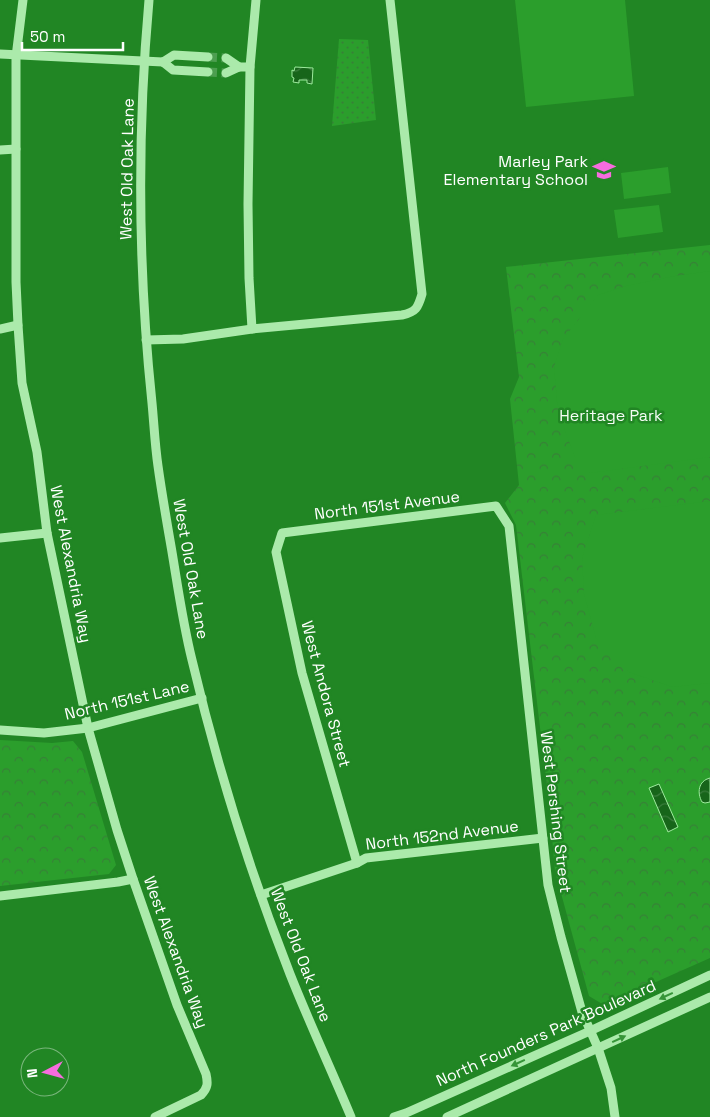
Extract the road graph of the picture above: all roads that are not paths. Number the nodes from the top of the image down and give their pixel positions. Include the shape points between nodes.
1 (23, 0) edge
2 (149, 0) edge
3 (256, 0) edge
4 (390, 0) edge
5 (0, 54) edge
6 (16, 54) junction
7 (226, 58) tunnel mouth
8 (144, 61) junction
9 (163, 62) junction
10 (238, 67) junction
11 (250, 67) junction
12 (226, 73) tunnel mouth
13 (16, 149) junction
14 (0, 150) edge
15 (18, 325) junction
16 (0, 329) edge
17 (252, 330) junction
18 (146, 340) junction
19 (496, 506) joint
20 (47, 533) junction
21 (282, 533) joint
22 (0, 538) edge
23 (202, 698) junction
24 (88, 728) junction
25 (0, 730) edge
26 (543, 838) junction
27 (357, 862) junction
28 (133, 879) junction
29 (261, 895) junction
30 (0, 896) edge
31 (710, 975) edge
32 (710, 997) edge
33 (590, 1030) junction
34 (598, 1048) junction
35 (156, 1117) edge
36 (351, 1117) edge
37 (394, 1117) edge
38 (447, 1117) edge
39 (615, 1117) edge

1 - 6 street, West Alexandria Way
2 - 8 street, West Old Oak Lane
3 - 11 street
4 - 17 street via 422,294 419,306 412,313 402,315
5 - 6 street
6 - 8 street
6 - 13 street, West Alexandria Way
7 - 10 street
8 - 9 street
8 - 18 street, West Old Oak Lane via 140,220
9 - 9 street via 174,55 204,57 203,72 173,70
10 - 11 street
10 - 12 street
11 - 17 street via 248,250
13 - 14 street
13 - 15 street, West Alexandria Way
15 - 16 street
15 - 20 street, West Alexandria Way via 22,383 37,452
17 - 18 street
18 - 23 street, West Old Oak Lane via 158,467 189,646
19 - 21 street, North 151st Avenue
19 - 26 street, West Pershing Street via 509,526
20 - 22 street
20 - 24 street, West Alexandria Way
21 - 27 street, West Andora Street via 276,552 302,673
23 - 24 street, North 151st Lane
23 - 29 street, West Old Oak Lane
24 - 25 street, North 151st Lane via 44,733
24 - 28 street, West Alexandria Way
26 - 27 street, North 152nd Avenue via 366,858
26 - 33 street, West Pershing Street via 554,913
27 - 29 street, North 152nd Avenue
28 - 30 street
28 - 35 street, West Alexandria Way via 208,1085 201,1095
29 - 36 street, West Old Oak Lane via 290,974
31 -> 33 street, North Founders Park Boulevard
34 -> 32 street
33 - 34 street, West Pershing Street
33 -> 37 street, North Founders Park Boulevard
34 - 38 street
34 - 39 street, West Pershing Street via 611,1088

